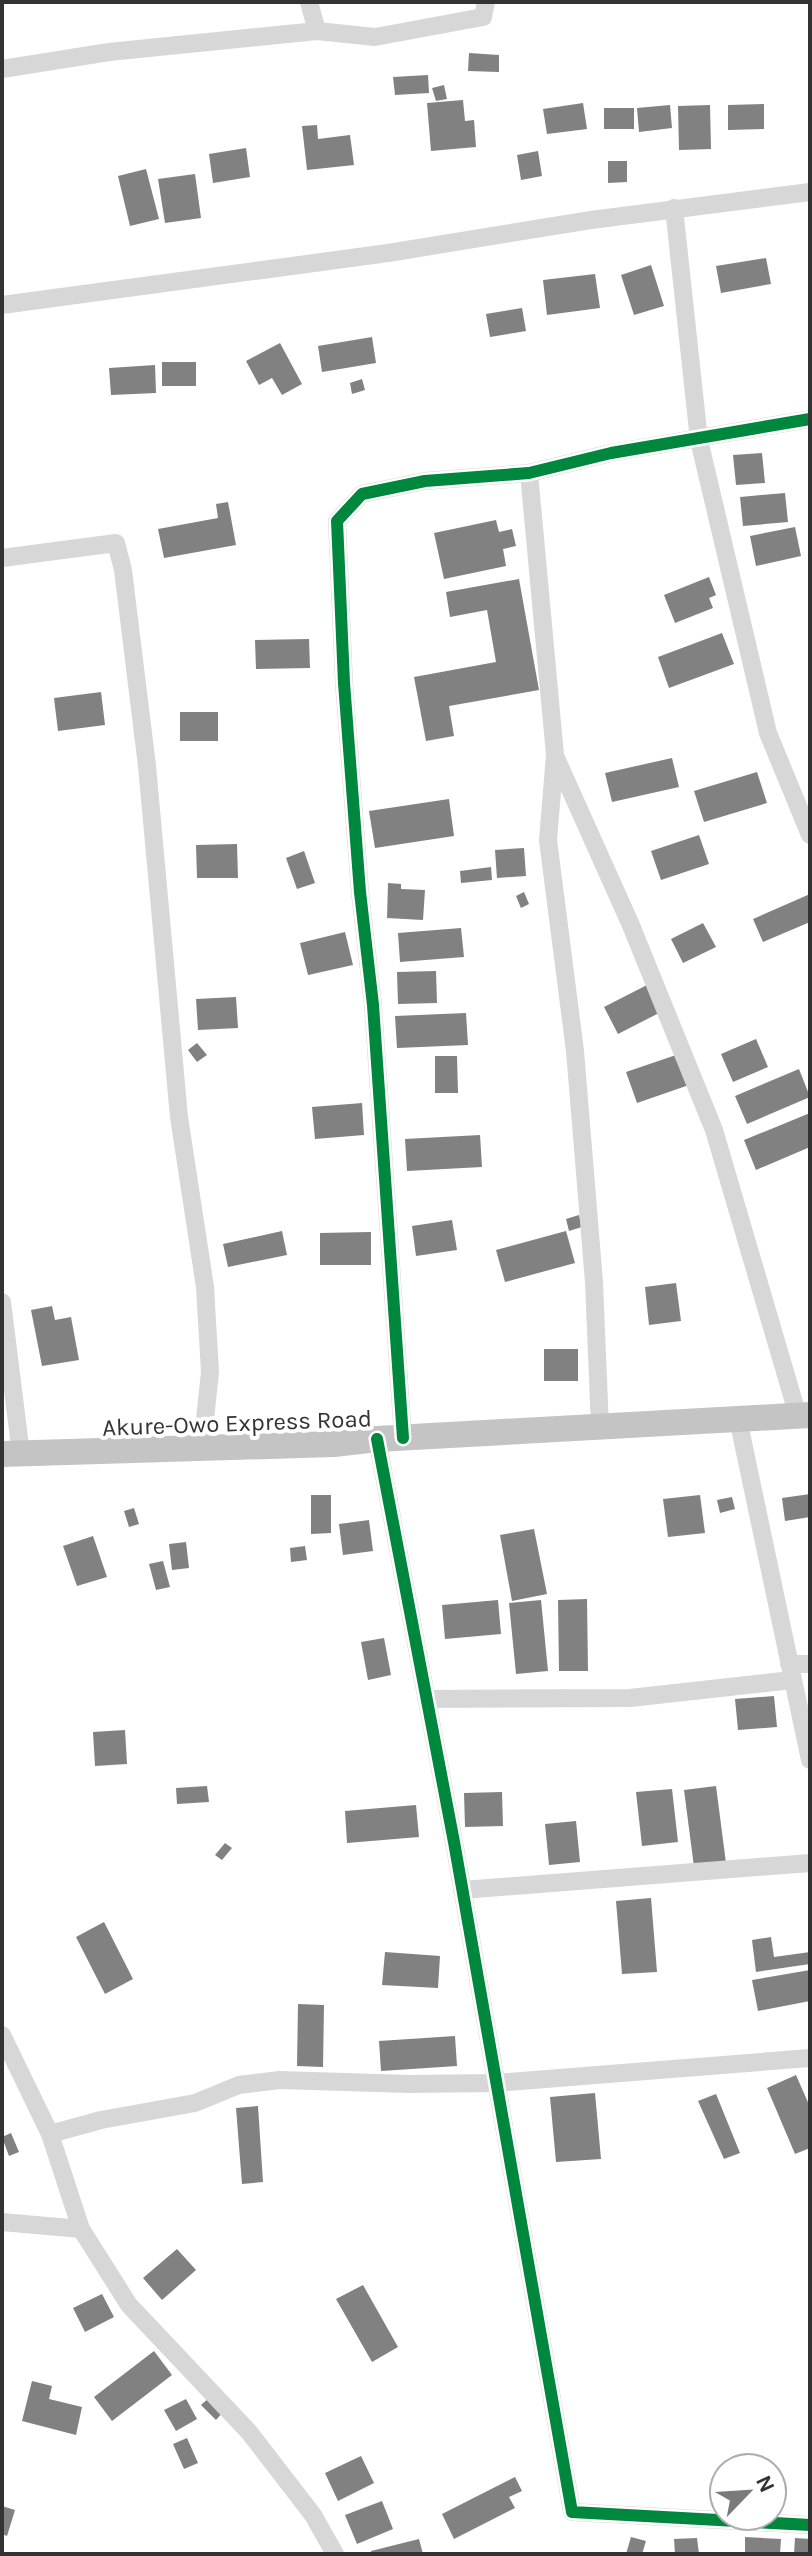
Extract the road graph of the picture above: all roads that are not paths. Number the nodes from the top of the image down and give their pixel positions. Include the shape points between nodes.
1 (309, 2) edge
2 (486, 2) edge
3 (317, 31) junction
4 (2, 69) edge
5 (810, 192) edge
6 (674, 208) junction
7 (2, 305) edge
8 (810, 419) edge
9 (699, 440) junction
10 (529, 473) junction
11 (2, 558) edge
12 (555, 755) junction
13 (808, 827) edge
14 (2, 1302) edge
15 (804, 1415) edge
16 (738, 1419) junction
17 (600, 1427) junction
18 (403, 1438) junction
19 (377, 1439) junction
20 (202, 1448) junction
21 (12, 1454) edge
22 (810, 1664) edge
23 (791, 1672) junction
24 (427, 1699) junction
25 (810, 1760) edge
26 (810, 1863) edge
27 (462, 1890) junction
28 (3, 2041) edge
29 (810, 2058) edge
30 (496, 2083) junction
31 (50, 2134) junction
32 (2, 2222) edge
33 (81, 2229) junction
34 (810, 2525) edge
35 (335, 2554) edge

1 - 3 street
2 - 3 street via 483,17 375,37
3 - 4 street via 109,52
5 - 6 street
6 - 7 street
6 - 9 street
8 - 9 street
9 - 10 street via 611,453
9 - 13 street via 768,733
10 - 12 street
10 - 18 street via 425,481 362,494 337,521 344,683
11 - 20 street via 116,543 123,570 179,1117 205,1287 210,1372
12 - 15 street via 714,1130
12 - 17 street via 548,840 575,1051
14 - 21 street
15 - 16 highway, Akure-Owo Express Road
16 - 17 highway, Akure-Owo Express Road
16 - 23 street
17 - 18 highway, Akure-Owo Express Road
18 - 19 highway, Akure-Owo Express Road
19 - 20 highway, Akure-Owo Express Road
19 - 24 street
20 - 21 highway, Akure-Owo Express Road
22 - 23 street
23 - 24 street via 630,1698
23 - 25 street
24 - 27 street
26 - 27 street
27 - 30 street
28 - 31 street
29 - 30 street
30 - 31 street via 280,2080 239,2085 195,2103
30 - 34 street via 572,2512
31 - 33 street
32 - 33 street
33 - 35 street via 129,2305 249,2432 313,2515

